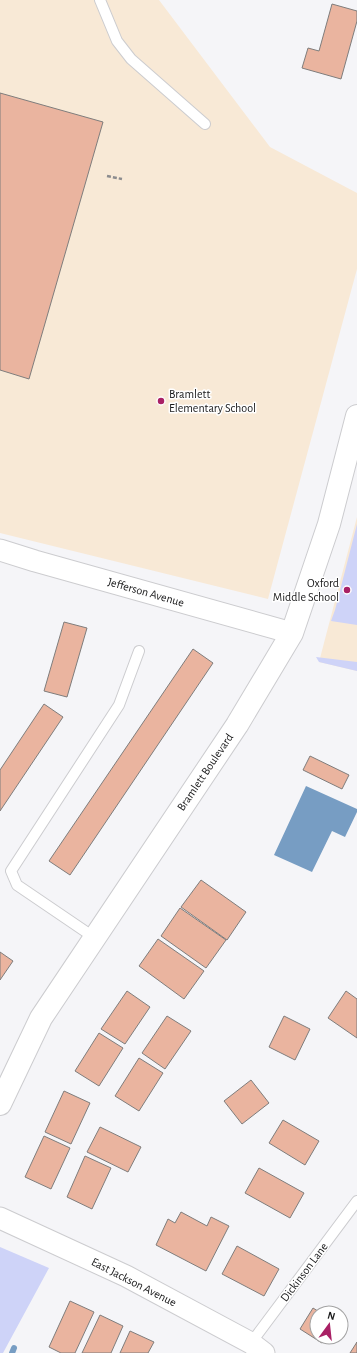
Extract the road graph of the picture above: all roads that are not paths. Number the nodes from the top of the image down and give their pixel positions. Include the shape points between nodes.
1 (100, 0) edge
2 (205, 124) dead end
3 (357, 416) edge
4 (0, 550) edge
5 (292, 633) junction
6 (139, 651) dead end
7 (95, 938) junction
8 (0, 1104) edge
9 (357, 1201) edge
10 (0, 1218) edge
11 (257, 1348) edge

1 - 2 lane via 118,41 131,59
3 - 5 street, Bramlett Boulevard via 329,524
4 - 5 street, Jefferson Avenue
5 - 7 street, Bramlett Boulevard via 237,725
6 - 7 lane via 119,705 11,871 17,885
7 - 8 street, Bramlett Boulevard via 41,1018
9 - 11 lane, Dickinson Lane
10 - 11 street, East Jackson Avenue via 126,1276

